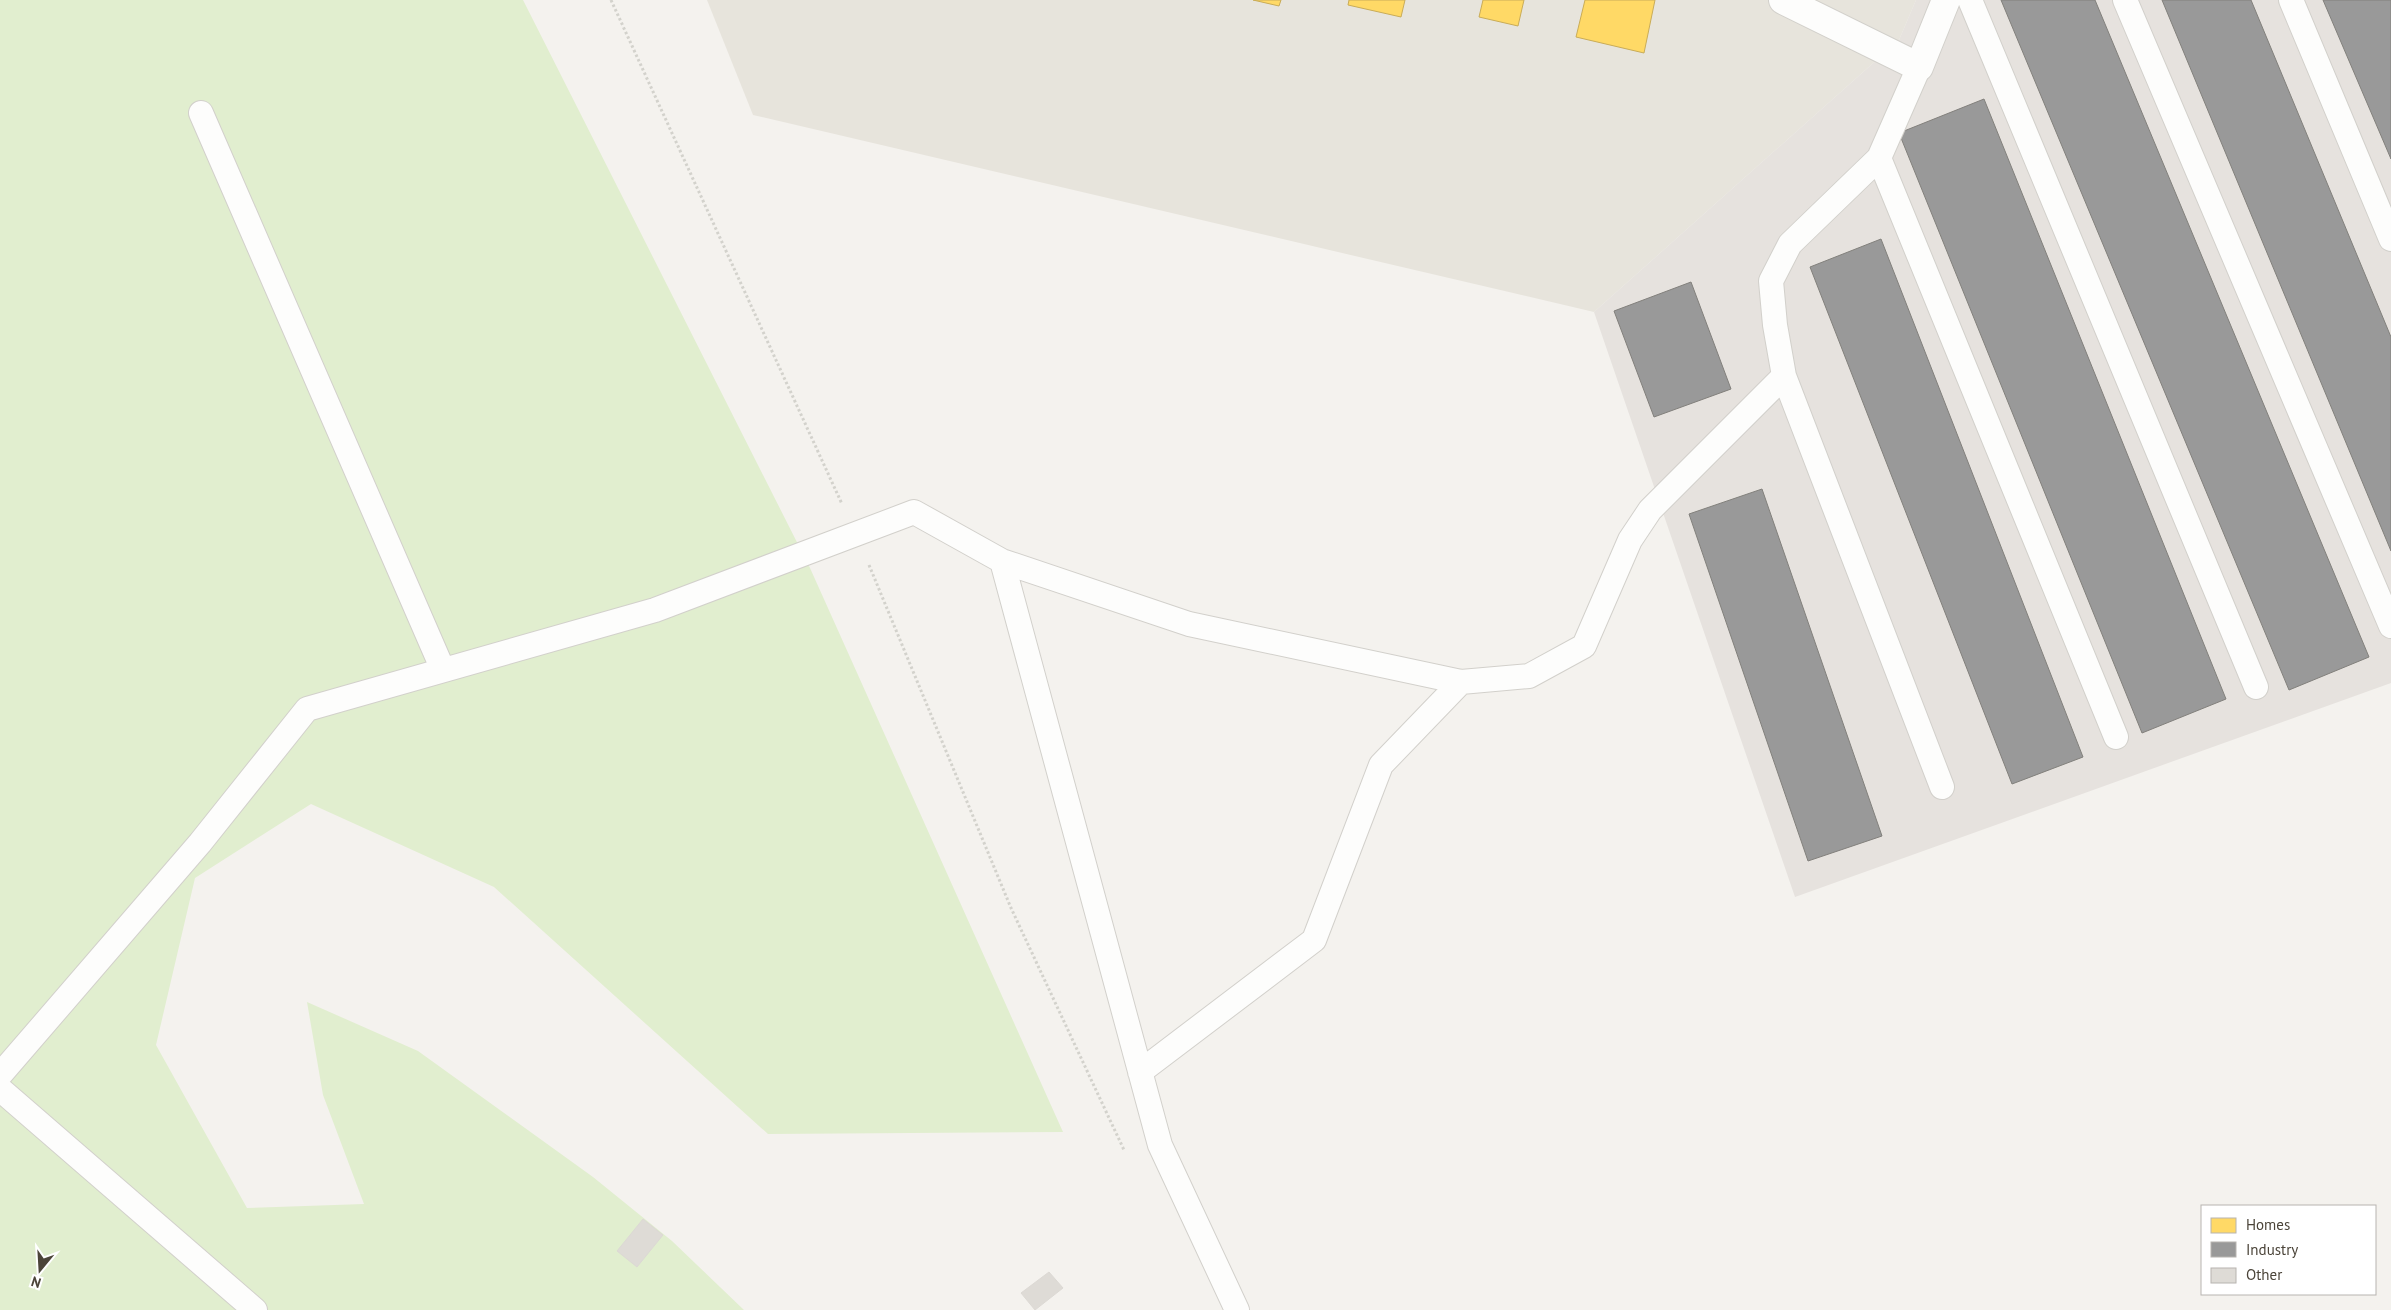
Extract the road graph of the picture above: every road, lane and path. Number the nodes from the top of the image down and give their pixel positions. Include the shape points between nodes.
1 (611, 0) edge
2 (1783, 0) edge
3 (1946, 0) edge
4 (1970, 0) edge
5 (2125, 0) edge
6 (2291, 0) edge
7 (1919, 67) junction
8 (200, 113) dead end
9 (1879, 158) junction
10 (2391, 239) edge
11 (1784, 376) junction
12 (856, 533) junction
13 (1002, 560) junction
14 (2391, 626) edge
15 (443, 670) junction
16 (1461, 682) junction
17 (2256, 687) dead end
18 (2116, 737) dead end
19 (1942, 787) dead end
20 (1140, 1072) junction
21 (0, 1076) edge
22 (0, 1088) edge
23 (1128, 1158) dead end
24 (256, 1310) edge
25 (1237, 1310) edge

1 - 12 path
2 - 7 street
3 - 7 street
4 - 17 lane
5 - 14 lane
6 - 10 lane
7 - 9 lane
8 - 15 lane
9 - 11 lane via 1790,244 1771,281
9 - 18 lane
11 - 16 lane via 1650,510 1630,540 1584,646 1528,676
11 - 19 lane
12 - 13 lane via 914,512
12 - 15 lane via 655,610
12 - 23 path via 1011,908
13 - 16 lane via 1189,624
13 - 20 lane
15 - 21 lane via 307,709 200,844
16 - 20 lane via 1381,765 1314,940
20 - 25 lane via 1160,1145
22 - 24 lane

